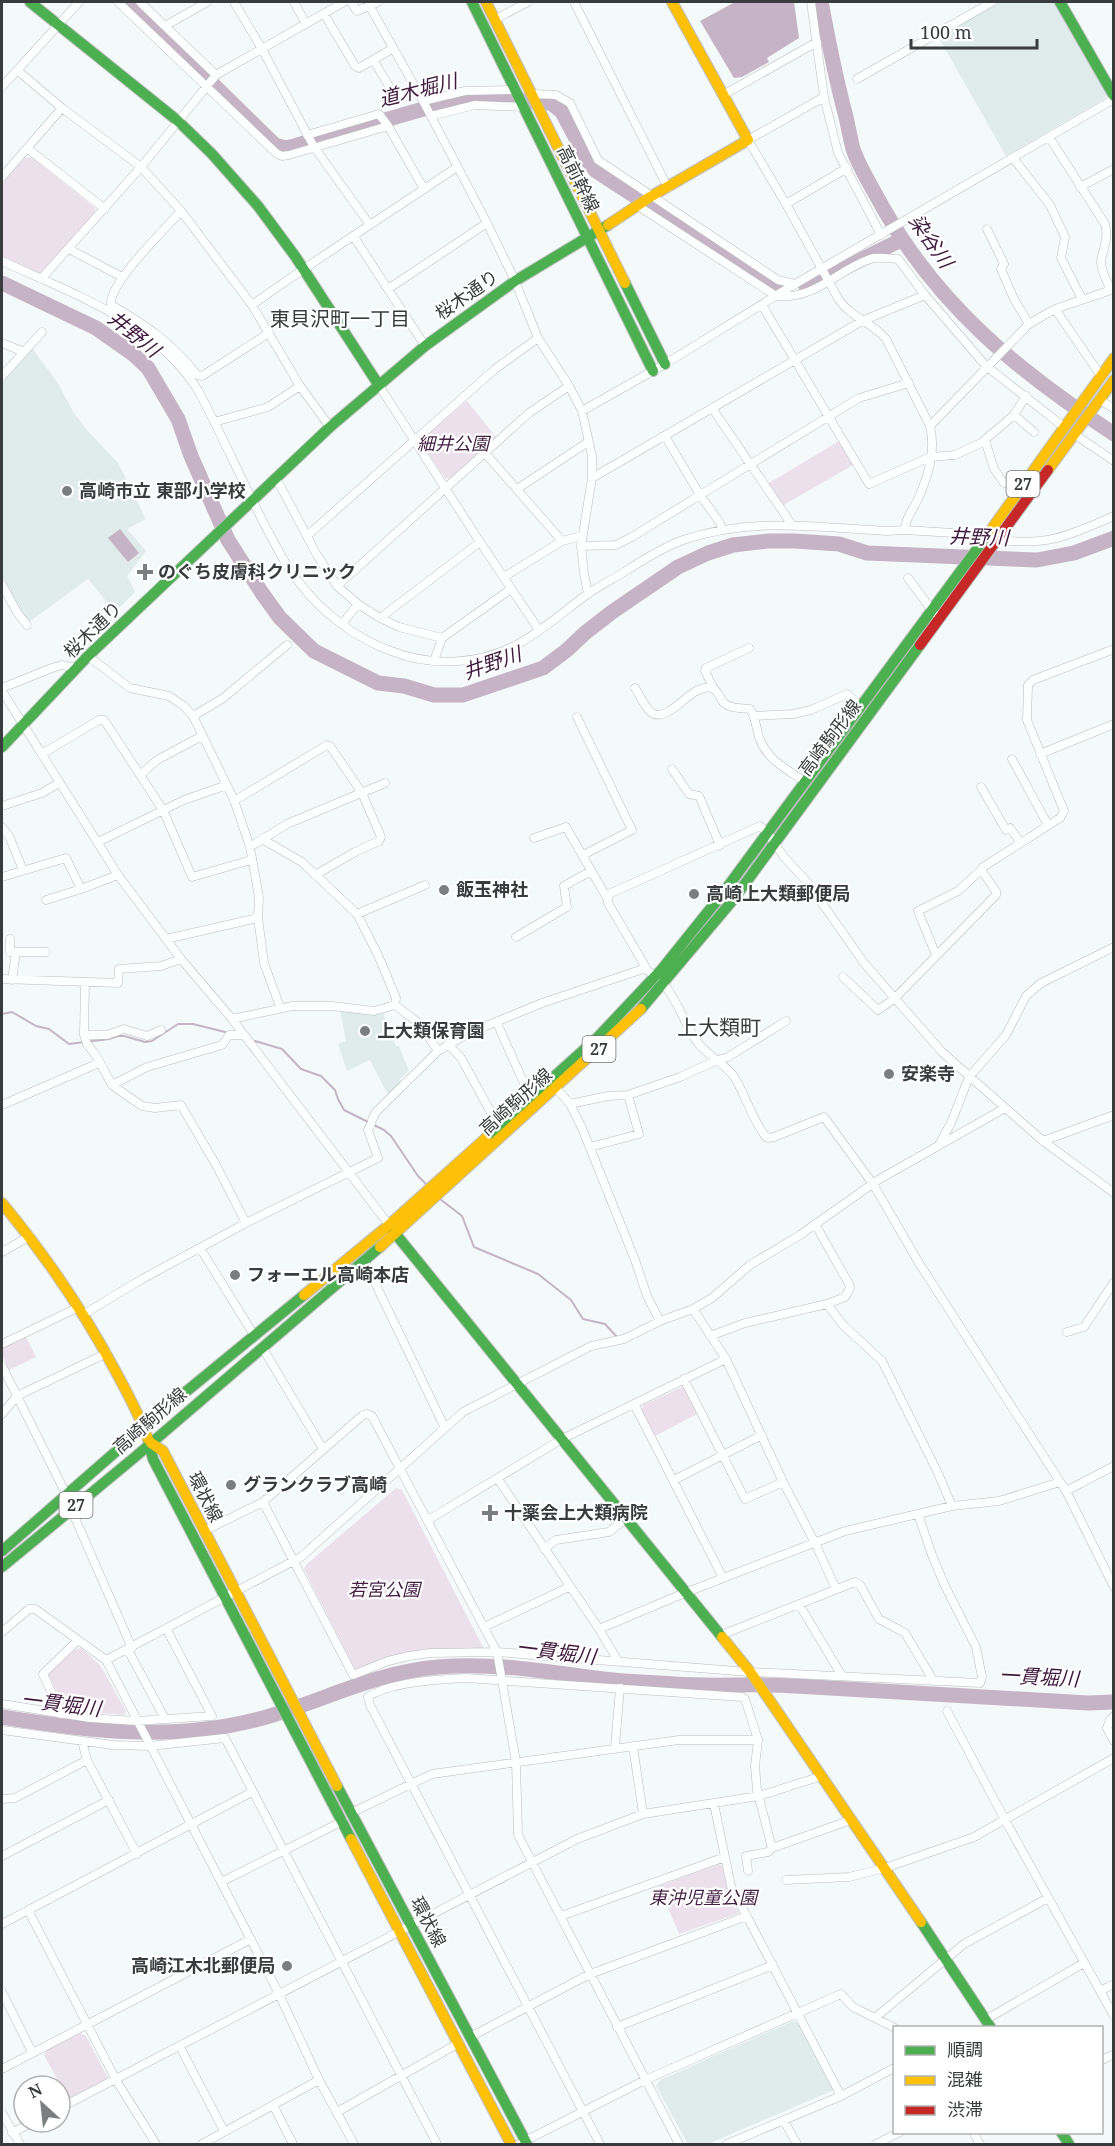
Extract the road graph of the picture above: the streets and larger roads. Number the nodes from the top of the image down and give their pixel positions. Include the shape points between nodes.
1 (30, 2) edge
2 (79, 2) edge
3 (118, 2) edge
4 (140, 2) edge
5 (207, 2) edge
6 (234, 2) edge
7 (294, 2) edge
8 (344, 2) edge
9 (351, 2) edge
10 (378, 2) edge
11 (472, 2) edge
12 (486, 2) edge
13 (528, 2) edge
14 (574, 2) edge
15 (672, 2) edge
16 (811, 2) edge
17 (992, 2) edge
18 (1060, 2) edge
19 (369, 5) junction
20 (324, 14) junction
21 (494, 20) junction
22 (59, 24) junction
23 (306, 24) junction
24 (165, 26) junction
25 (817, 42) junction
26 (392, 49) junction
27 (262, 50) junction
28 (374, 61) junction
29 (17, 70) junction
30 (215, 76) junction
31 (857, 79) dead end
32 (206, 85) junction
33 (2, 87) edge
34 (413, 87) junction
35 (515, 90) junction
36 (532, 94) junction
37 (723, 95) junction
38 (825, 97) junction
39 (1113, 98) edge
40 (423, 100) junction
41 (524, 107) junction
42 (62, 108) junction
43 (431, 116) junction
44 (178, 121) junction
45 (387, 125) junction
46 (307, 135) junction
47 (1049, 137) junction
48 (748, 140) junction
49 (314, 147) junction
50 (27, 148) junction
51 (1013, 158) junction
52 (457, 166) junction
53 (141, 167) junction
54 (847, 168) junction
55 (1113, 169) edge
56 (2, 177) edge
57 (1080, 187) junction
58 (668, 188) junction
59 (424, 189) junction
60 (651, 196) junction
61 (786, 204) junction
62 (638, 205) junction
63 (105, 209) junction
64 (181, 211) junction
65 (487, 223) junction
66 (370, 225) junction
67 (987, 229) dead end
68 (600, 230) junction
69 (882, 234) junction
70 (354, 237) junction
71 (588, 237) junction
72 (69, 249) junction
73 (2, 261) edge
74 (303, 269) junction
75 (823, 270) junction
76 (122, 277) junction
77 (41, 279) junction
78 (515, 281) junction
79 (828, 281) junction
80 (795, 284) junction
81 (388, 289) junction
82 (1112, 290) edge
83 (925, 295) junction
84 (776, 296) junction
85 (1082, 299) junction
86 (252, 305) junction
87 (762, 305) junction
88 (1055, 309) junction
89 (862, 321) junction
90 (1029, 324) junction
91 (42, 332) dead end
92 (269, 333) junction
93 (538, 338) junction
94 (2, 343) edge
95 (425, 346) junction
96 (24, 352) junction
97 (1113, 358) edge
98 (795, 360) junction
99 (665, 364) junction
100 (988, 365) junction
101 (653, 371) junction
102 (2, 376) edge
103 (1101, 376) junction
104 (1113, 380) edge
105 (378, 384) junction
106 (909, 384) junction
107 (300, 386) junction
108 (569, 386) junction
109 (1026, 396) junction
110 (1099, 400) junction
111 (712, 408) junction
112 (1113, 410) edge
113 (582, 411) junction
114 (1014, 415) junction
115 (828, 416) junction
116 (213, 422) junction
117 (1065, 425) junction
118 (930, 426) junction
119 (330, 427) junction
120 (1034, 432) dead end
121 (1076, 432) junction
122 (665, 436) junction
123 (415, 440) junction
124 (985, 440) junction
125 (588, 442) junction
126 (485, 453) junction
127 (930, 458) junction
128 (1113, 461) edge
129 (750, 465) junction
130 (276, 478) junction
131 (592, 478) junction
132 (1004, 483) dead end
133 (447, 489) junction
134 (518, 489) junction
135 (700, 495) junction
136 (251, 504) junction
137 (1113, 516) edge
138 (792, 525) junction
139 (722, 530) junction
140 (905, 530) junction
141 (308, 535) junction
142 (582, 536) junction
143 (983, 539) junction
144 (562, 541) junction
145 (480, 542) junction
146 (995, 542) junction
147 (582, 546) junction
148 (504, 577) junction
149 (908, 579) dead end
150 (2, 585) edge
151 (337, 586) junction
152 (511, 589) junction
153 (588, 594) junction
154 (358, 604) junction
155 (936, 614) junction
156 (380, 618) junction
157 (342, 624) junction
158 (27, 625) dead end
159 (539, 630) junction
160 (442, 638) junction
161 (287, 645) dead end
162 (749, 648) dead end
163 (1113, 649) edge
164 (88, 656) junction
165 (434, 661) junction
166 (76, 669) junction
167 (635, 688) dead end
168 (714, 688) junction
169 (2, 689) edge
170 (860, 706) junction
171 (193, 716) junction
172 (754, 716) junction
173 (577, 717) dead end
174 (24, 724) junction
175 (1113, 724) edge
176 (202, 736) junction
177 (2, 747) edge
178 (42, 754) junction
179 (1040, 754) junction
180 (1012, 759) dead end
181 (672, 769) dead end
182 (140, 775) junction
183 (804, 781) junction
184 (59, 783) junction
185 (385, 783) dead end
186 (227, 785) junction
187 (981, 787) dead end
188 (362, 794) junction
189 (234, 801) junction
190 (2, 806) edge
191 (163, 810) junction
192 (1048, 825) junction
193 (2, 827) edge
194 (767, 832) junction
195 (534, 838) dead end
196 (262, 839) junction
197 (98, 842) junction
198 (1020, 842) junction
199 (774, 843) junction
200 (720, 845) junction
201 (250, 847) junction
202 (583, 855) junction
203 (251, 860) junction
204 (23, 870) junction
205 (981, 870) junction
206 (591, 871) junction
207 (118, 875) junction
208 (315, 875) junction
209 (2, 877) edge
210 (426, 885) dead end
211 (81, 889) junction
212 (607, 898) junction
213 (46, 900) dead end
214 (357, 914) junction
215 (258, 918) junction
216 (516, 937) dead end
217 (10, 939) dead end
218 (166, 939) junction
219 (1113, 947) edge
220 (16, 952) junction
221 (46, 952) dead end
222 (936, 955) junction
223 (181, 959) junction
224 (646, 968) junction
225 (843, 977) dead end
226 (2, 979) edge
227 (12, 980) junction
228 (660, 980) junction
229 (85, 982) junction
230 (894, 999) junction
231 (395, 1005) junction
232 (280, 1007) junction
233 (232, 1019) junction
234 (786, 1021) dead end
235 (497, 1023) junction
236 (161, 1030) dead end
237 (84, 1035) junction
238 (244, 1035) junction
239 (448, 1044) junction
240 (438, 1051) junction
241 (715, 1061) junction
242 (99, 1063) junction
243 (969, 1077) junction
244 (112, 1085) junction
245 (556, 1089) junction
246 (628, 1095) junction
247 (530, 1097) junction
248 (570, 1104) junction
249 (2, 1106) edge
250 (1005, 1108) junction
251 (1113, 1115) edge
252 (501, 1123) junction
253 (1043, 1141) junction
254 (939, 1144) junction
255 (590, 1147) junction
256 (348, 1174) junction
257 (873, 1184) junction
258 (1113, 1193) edge
259 (2, 1203) edge
260 (246, 1223) junction
261 (815, 1224) junction
262 (392, 1229) junction
263 (30, 1236) junction
264 (200, 1248) junction
265 (2, 1252) edge
266 (364, 1260) junction
267 (1113, 1282) edge
268 (827, 1304) junction
269 (693, 1309) junction
270 (81, 1310) junction
271 (660, 1321) junction
272 (1067, 1332) dead end
273 (254, 1335) junction
274 (710, 1336) junction
275 (2, 1344) edge
276 (262, 1347) junction
277 (107, 1353) junction
278 (726, 1359) junction
279 (2, 1366) edge
280 (684, 1379) junction
281 (518, 1385) junction
282 (17, 1396) junction
283 (634, 1404) junction
284 (2, 1414) edge
285 (144, 1427) junction
286 (445, 1428) junction
287 (762, 1435) junction
288 (562, 1439) junction
289 (151, 1443) junction
290 (323, 1449) junction
291 (724, 1455) junction
292 (1113, 1466) edge
293 (400, 1470) junction
294 (498, 1479) junction
295 (674, 1480) junction
296 (783, 1482) junction
297 (1060, 1482) junction
298 (1066, 1491) junction
299 (67, 1496) junction
300 (262, 1502) junction
301 (952, 1506) junction
302 (71, 1509) junction
303 (918, 1514) junction
304 (627, 1518) junction
305 (428, 1520) junction
306 (204, 1531) junction
307 (815, 1543) junction
308 (544, 1549) junction
309 (2, 1551) edge
310 (294, 1561) junction
311 (2, 1567) edge
312 (723, 1578) junction
313 (569, 1587) junction
314 (1113, 1587) edge
315 (836, 1589) junction
316 (687, 1592) junction
317 (236, 1593) junction
318 (225, 1599) junction
319 (799, 1604) junction
320 (484, 1627) junction
321 (599, 1629) junction
322 (166, 1630) junction
323 (2, 1632) edge
324 (721, 1635) junction
325 (78, 1640) junction
326 (130, 1649) junction
327 (497, 1652) junction
328 (106, 1660) junction
329 (618, 1661) junction
330 (750, 1672) junction
331 (843, 1676) junction
332 (502, 1680) junction
333 (933, 1680) junction
334 (620, 1688) junction
335 (285, 1700) junction
336 (2, 1704) edge
337 (947, 1711) dead end
338 (61, 1714) junction
339 (1113, 1716) edge
340 (165, 1719) junction
341 (136, 1721) junction
342 (2, 1730) edge
343 (758, 1740) junction
344 (82, 1741) junction
345 (1113, 1741) edge
346 (150, 1745) junction
347 (633, 1746) junction
348 (615, 1748) junction
349 (1113, 1758) edge
350 (87, 1760) junction
351 (516, 1762) junction
352 (822, 1776) junction
353 (410, 1783) junction
354 (252, 1792) junction
355 (759, 1796) junction
356 (2, 1799) edge
357 (109, 1800) junction
358 (714, 1804) junction
359 (643, 1814) junction
360 (347, 1817) junction
361 (851, 1820) junction
362 (1005, 1820) junction
363 (191, 1825) junction
364 (772, 1848) junction
365 (282, 1851) junction
366 (137, 1854) junction
367 (2, 1856) edge
368 (725, 1857) junction
369 (532, 1863) junction
370 (885, 1868) junction
371 (748, 1871) dead end
372 (786, 1880) dead end
373 (221, 1882) junction
374 (470, 1895) junction
375 (1048, 1898) junction
376 (28, 1910) junction
377 (561, 1916) junction
378 (747, 1916) junction
379 (2, 1924) edge
380 (411, 1925) junction
381 (399, 1931) junction
382 (250, 1939) junction
383 (946, 1961) junction
384 (340, 1962) junction
385 (1084, 1963) junction
386 (773, 1965) junction
387 (590, 1974) junction
388 (1113, 1984) edge
389 (2, 1992) edge
390 (1100, 1992) junction
391 (279, 1994) junction
392 (527, 2007) junction
393 (798, 2012) junction
394 (1113, 2016) edge
395 (876, 2017) junction
396 (87, 2024) junction
397 (988, 2024) edge
398 (617, 2027) junction
399 (893, 2027) edge
400 (470, 2037) junction
401 (459, 2043) junction
402 (180, 2046) junction
403 (32, 2052) junction
404 (2, 2069) edge
405 (893, 2070) edge
406 (401, 2077) junction
407 (116, 2080) junction
408 (319, 2080) junction
409 (645, 2080) junction
410 (841, 2096) junction
411 (72, 2102) edge
412 (273, 2105) junction
413 (337, 2112) junction
414 (583, 2112) junction
415 (2, 2113) edge
416 (784, 2121) junction
417 (4, 2125) edge
418 (224, 2131) junction
419 (12, 2133) edge
420 (898, 2134) edge
421 (524, 2143) edge
422 (156, 2145) edge
423 (201, 2145) edge
424 (294, 2145) edge
425 (354, 2145) edge
426 (437, 2145) edge
427 (511, 2145) edge
428 (600, 2145) edge
429 (679, 2145) edge
430 (728, 2145) edge
431 (797, 2145) edge
432 (876, 2145) edge

1 - 22 street
2 - 22 street
3 - 32 street
4 - 24 street
5 - 24 street
6 - 27 street
7 - 23 street
8 - 20 street
9 - 19 street via 357,11
10 - 19 street
11 - 35 street, 高前幹線
12 - 21 street, 高前幹線
13 - 21 street
14 - 58 street
15 - 37 street
16 - 25 street
17 - 31 street
18 - 39 street
19 - 26 street
20 - 23 street
20 - 28 street via 355,66
21 - 36 street, 高前幹線
22 - 29 street
22 - 44 street
23 - 27 street
24 - 30 street
25 - 37 street
25 - 38 street
26 - 28 street
26 - 34 street
27 - 30 street
27 - 46 street
28 - 34 street via 393,93 398,95
29 - 33 street
29 - 42 street
30 - 32 street
32 - 44 street
32 - 49 street via 276,153 289,155
34 - 40 street
35 - 40 street via 465,91
35 - 41 street, 高前幹線
36 - 60 street via 556,95 570,103 598,160
36 - 68 street, 高前幹線
37 - 48 street
38 - 48 street
38 - 54 street via 838,153
39 - 47 street
40 - 43 street
41 - 43 street via 475,105
41 - 71 street, 高前幹線
42 - 50 street
42 - 53 street
43 - 52 street
44 - 53 street
44 - 74 street via 258,206
45 - 46 street via 379,114
45 - 49 street
45 - 59 street
46 - 49 street
47 - 51 street
47 - 57 street
48 - 58 street
48 - 61 street
49 - 66 street
50 - 56 street
50 - 63 street
51 - 69 street
51 - 85 street via 1050,205 1065,237 1061,258
52 - 59 street
52 - 65 street
53 - 63 street
53 - 64 street
54 - 61 street
54 - 69 street
55 - 57 street
57 - 82 street via 1106,224 1108,235 1101,262 1102,273
58 - 60 street
59 - 66 street
60 - 62 street, 桜木通り
60 - 80 street via 778,279
61 - 75 street
62 - 68 street, 桜木通り
62 - 84 street
63 - 72 street
64 - 76 street
64 - 86 street
65 - 78 street
65 - 81 street
66 - 70 street
67 - 90 street via 1004,264 1001,269 1014,299
68 - 71 street, 桜木通り
68 - 99 street, 高前幹線
69 - 75 street
70 - 74 street
70 - 81 street
71 - 78 street, 桜木通り
71 - 101 street, 高前幹線
72 - 76 street
72 - 77 street
73 - 77 street
74 - 86 street
74 - 105 street
75 - 79 street
75 - 80 street
76 - 92 street via 110,299 111,305 169,343 197,375 202,376
77 - 116 street via 119,317 164,348 191,379
78 - 93 street
78 - 95 street, 桜木通り
79 - 83 street via 872,258 898,259
79 - 84 street via 808,293
79 - 89 street via 847,311
80 - 84 street
81 - 95 street
82 - 85 street
83 - 89 street
83 - 100 street
84 - 87 street
85 - 88 street
86 - 92 street
87 - 98 street
87 - 99 street
88 - 90 street
88 - 103 street
89 - 98 street
89 - 106 street via 886,339
90 - 100 street
91 - 96 street
92 - 107 street
93 - 108 street
93 - 123 street via 495,369
94 - 96 street
95 - 105 street, 桜木通り
96 - 102 street
97 - 103 street, 27
98 - 111 street
98 - 115 street
99 - 101 street
100 - 109 street
100 - 118 street
101 - 113 street
103 - 117 street, 27
104 - 110 street, 27
105 - 119 street, 桜木通り
105 - 123 street
106 - 115 street via 859,398
106 - 118 street
107 - 116 street via 268,407
107 - 119 street
108 - 113 street
108 - 126 street via 529,413
109 - 114 street
109 - 117 street
110 - 112 street
110 - 121 street, 27
111 - 122 street
111 - 129 street
113 - 125 street
114 - 120 street
114 - 124 street
115 - 127 street via 869,484
115 - 129 street
116 - 136 street
117 - 143 street, 27
118 - 127 street
119 - 130 street, 桜木通り
121 - 128 street
121 - 146 street, 27
122 - 131 street
122 - 135 street
123 - 133 street
123 - 141 street
124 - 127 street via 955,454
124 - 132 street via 994,469
125 - 131 street
125 - 134 street
126 - 133 street
126 - 134 street
127 - 140 street via 927,476 905,521
129 - 135 street
129 - 138 street
130 - 136 street, 桜木通り
130 - 141 street
131 - 142 street
133 - 145 street
133 - 151 street
134 - 144 street
135 - 139 street
135 - 147 street via 616,545
136 - 157 street via 297,581
136 - 164 street, 桜木通り
137 - 146 street via 1056,539
138 - 139 street via 756,524
138 - 140 street
139 - 153 street via 662,549
140 - 143 street
141 - 151 street
142 - 144 street
142 - 147 street
143 - 155 street, 高崎駒形線 / 27 via 955,577
144 - 148 street
145 - 148 street
145 - 156 street
146 - 155 street, 高崎駒形線 / 27 via 967,581
147 - 153 street
148 - 152 street
149 - 155 street
150 - 158 street
151 - 154 street
152 - 159 street
152 - 160 street
153 - 159 street
154 - 156 street
154 - 157 street
155 - 170 street, 高崎駒形線 / 27
155 - 199 street, 高崎駒形線 / 27
156 - 160 street
157 - 165 street via 378,647 405,657
159 - 165 street via 494,654 462,661
160 - 165 street
161 - 171 street via 222,699
162 - 168 street via 705,668
163 - 179 street via 1028,685 1027,720
164 - 166 street, 桜木通り
164 - 171 street via 130,688 168,696
166 - 169 street via 62,665
166 - 174 street, 桜木通り
167 - 168 street via 649,710 659,715 694,693
168 - 172 street via 729,706 750,709
169 - 174 street
170 - 172 street via 847,694 811,710
170 - 183 street, 高崎駒形線 / 27
171 - 176 street
172 - 183 street via 770,757
173 - 202 street via 632,830
174 - 177 street, 桜木通り
174 - 178 street
175 - 179 street
176 - 182 street via 157,760
176 - 186 street
178 - 182 street via 104,720
178 - 184 street
179 - 192 street via 1064,812
180 - 192 street
181 - 200 street via 689,794 699,796
182 - 191 street
183 - 194 street, 高崎駒形線 / 27
184 - 190 street
184 - 197 street
185 - 188 street
186 - 189 street
186 - 191 street
187 - 198 street via 1006,830 1010,828
188 - 189 street via 327,745
188 - 196 street via 287,824
188 - 208 street via 381,837 379,841
189 - 201 street
191 - 197 street
191 - 203 street via 192,877
192 - 198 street
193 - 204 street
194 - 199 street
194 - 200 street via 759,826
194 - 228 street, 高崎駒形線 / 27
195 - 202 street via 566,826
196 - 201 street
196 - 208 street via 302,862
197 - 207 street
198 - 205 street
199 - 228 street, 高崎駒形線 / 27 via 709,931
199 - 230 street
200 - 212 street via 611,892
201 - 203 street
202 - 206 street
203 - 215 street via 260,897
204 - 209 street
204 - 211 street via 66,858
205 - 222 street via 996,895
205 - 222 street via 958,891 918,911
206 - 212 street
206 - 216 street via 564,886 567,907
207 - 211 street
207 - 218 street
208 - 214 street
210 - 214 street
211 - 213 street
212 - 224 street
214 - 231 street via 396,998
215 - 218 street
215 - 232 street via 264,963
217 - 220 street via 10,952
218 - 223 street
219 - 243 street via 1033,989 1006,1035
220 - 221 street
220 - 227 street
222 - 230 street
223 - 229 street via 161,966 119,969 118,983
223 - 233 street
224 - 228 street
224 - 235 street via 560,996
225 - 230 street via 878,1010
226 - 227 street
227 - 229 street
228 - 241 street via 700,1046
228 - 245 street, 高崎駒形線 / 27 via 639,1012
228 - 247 street, 高崎駒形線 / 27
229 - 237 street
230 - 243 street
231 - 232 street via 374,1011 332,1006
231 - 240 street via 420,1024
232 - 233 street
233 - 238 street
234 - 241 street via 729,1057
235 - 239 street
235 - 247 street
236 - 237 street via 147,1036 124,1029 107,1035
237 - 242 street
238 - 244 street via 229,1035 222,1045 147,1067
238 - 256 street
239 - 240 street
239 - 252 street
240 - 256 street via 376,1112 368,1130 378,1158
241 - 246 street
241 - 257 street via 732,1073 768,1138 824,1118
242 - 244 street
242 - 249 street
243 - 250 street
243 - 254 street
244 - 260 street via 142,1106 181,1105
245 - 248 street
245 - 262 street, 高崎駒形線 / 27
246 - 248 street
246 - 255 street via 639,1134
247 - 252 street, 高崎駒形線 / 27
248 - 255 street
250 - 253 street
250 - 254 street
251 - 253 street
252 - 262 street, 高崎駒形線 / 27
253 - 258 street
254 - 257 street
255 - 271 street
256 - 260 street
256 - 262 street
257 - 261 street
257 - 297 street
259 - 263 street, 環状線
260 - 264 street
261 - 268 street via 850,1288 845,1297
261 - 269 street via 750,1265
262 - 266 street, 高崎駒形線 / 27
262 - 273 street, 高崎駒形線 / 27
262 - 281 street
263 - 265 street
263 - 270 street, 環状線
264 - 270 street
264 - 273 street
266 - 276 street, 高崎駒形線 / 27
266 - 286 street
267 - 272 street via 1084,1327
268 - 274 street via 745,1323
268 - 301 street via 882,1361
269 - 271 street
269 - 274 street
270 - 275 street
270 - 277 street, 環状線
271 - 281 street via 617,1341 591,1346
273 - 285 street, 高崎駒形線 / 27
274 - 278 street
276 - 289 street, 高崎駒形線 / 27
276 - 290 street
277 - 282 street
277 - 285 street, 環状線
278 - 280 street
278 - 287 street
279 - 282 street
280 - 283 street
280 - 291 street
281 - 286 street via 463,1412
281 - 288 street
282 - 284 street
282 - 299 street
283 - 288 street
283 - 295 street
285 - 289 street, 環状線
285 - 299 street, 高崎駒形線 / 27
286 - 293 street
287 - 291 street
287 - 296 street
288 - 294 street
288 - 304 street
289 - 302 street, 高崎駒形線 / 27
289 - 306 street, 環状線 via 163,1451
289 - 318 street, 環状線 via 153,1459
290 - 293 street via 368,1414
290 - 300 street
291 - 295 street
291 - 296 street via 745,1499
292 - 298 street
293 - 305 street
293 - 310 street
294 - 305 street
294 - 308 street
295 - 312 street
296 - 307 street
297 - 298 street
297 - 301 street via 999,1501
298 - 314 street
299 - 309 street, 高崎駒形線 / 27
300 - 306 street
300 - 310 street
301 - 303 street
302 - 311 street, 高崎駒形線 / 27
302 - 326 street
303 - 307 street via 845,1531
303 - 333 street via 940,1576 976,1647 982,1677 980,1683
304 - 308 street via 609,1532 556,1540
304 - 316 street
305 - 320 street
306 - 317 street, 環状線
307 - 312 street
307 - 315 street
308 - 313 street
310 - 317 street
310 - 327 street via 353,1675 409,1656
312 - 316 street
313 - 320 street
313 - 321 street
315 - 319 street
315 - 333 street via 855,1582 860,1585 879,1619 904,1633
316 - 321 street
316 - 324 street
317 - 318 street
317 - 335 street, 環状線
318 - 322 street
318 - 335 street, 環状線
319 - 324 street
319 - 331 street
320 - 327 street
321 - 329 street
322 - 326 street
322 - 340 street via 212,1716
323 - 325 street via 29,1609
324 - 330 street
325 - 328 street
325 - 338 street via 43,1674
326 - 328 street
326 - 340 street
327 - 329 street
327 - 332 street
328 - 341 street
329 - 330 street
330 - 331 street
330 - 352 street
331 - 333 street
332 - 334 street
332 - 351 street
332 - 353 street via 433,1679 407,1683 368,1697
334 - 343 street via 742,1697
334 - 348 street
335 - 360 street, 環状線
336 - 338 street
337 - 362 street
338 - 341 street
339 - 345 street via 1107,1728
340 - 341 street
341 - 346 street
342 - 344 street
343 - 347 street via 679,1740
343 - 355 street via 755,1766
344 - 346 street
344 - 350 street
346 - 354 street via 225,1738
346 - 363 street
347 - 348 street
347 - 359 street
348 - 351 street
349 - 362 street
350 - 356 street via 15,1798
350 - 357 street
351 - 353 street via 432,1774
351 - 369 street via 518,1835
352 - 355 street
352 - 361 street
353 - 360 street
353 - 374 street
354 - 363 street
354 - 365 street
355 - 358 street
355 - 364 street
357 - 366 street
357 - 367 street
358 - 359 street
358 - 368 street
359 - 369 street via 577,1839
360 - 365 street
360 - 380 street, 環状線
360 - 381 street, 環状線
361 - 364 street
361 - 370 street
362 - 370 street via 974,1837
362 - 375 street
363 - 366 street
363 - 373 street
364 - 371 street via 746,1856
365 - 373 street
365 - 384 street
366 - 376 street
368 - 377 street
368 - 378 street via 731,1886
369 - 374 street
369 - 377 street
370 - 372 street via 849,1877
370 - 383 street
373 - 382 street
374 - 380 street
374 - 392 street
375 - 383 street via 971,1939
375 - 385 street
376 - 379 street
376 - 396 street
377 - 387 street
378 - 386 street
378 - 387 street
380 - 381 street
380 - 400 street, 環状線
381 - 384 street
381 - 401 street, 環状線
382 - 391 street
382 - 396 street
383 - 395 street
383 - 397 street
384 - 391 street
384 - 406 street
385 - 390 street
385 - 397 street
386 - 393 street
386 - 398 street
387 - 392 street
387 - 398 street
388 - 390 street
389 - 403 street
390 - 394 street
391 - 402 street
391 - 408 street
392 - 400 street
392 - 414 street
393 - 395 street via 841,1994 854,2007
393 - 409 street
393 - 410 street
395 - 399 street
396 - 403 street
396 - 407 street
398 - 409 street
400 - 421 street, 環状線
401 - 406 street
401 - 427 street, 環状線
402 - 407 street
402 - 418 street
403 - 404 street
405 - 410 street
406 - 413 street
406 - 426 street
407 - 411 street
407 - 422 street
408 - 412 street
408 - 413 street
409 - 414 street
409 - 429 street
410 - 416 street
412 - 418 street
412 - 424 street
413 - 425 street
414 - 421 street
414 - 428 street
415 - 417 street
416 - 430 street
416 - 431 street
417 - 419 street
418 - 423 street
420 - 432 street

